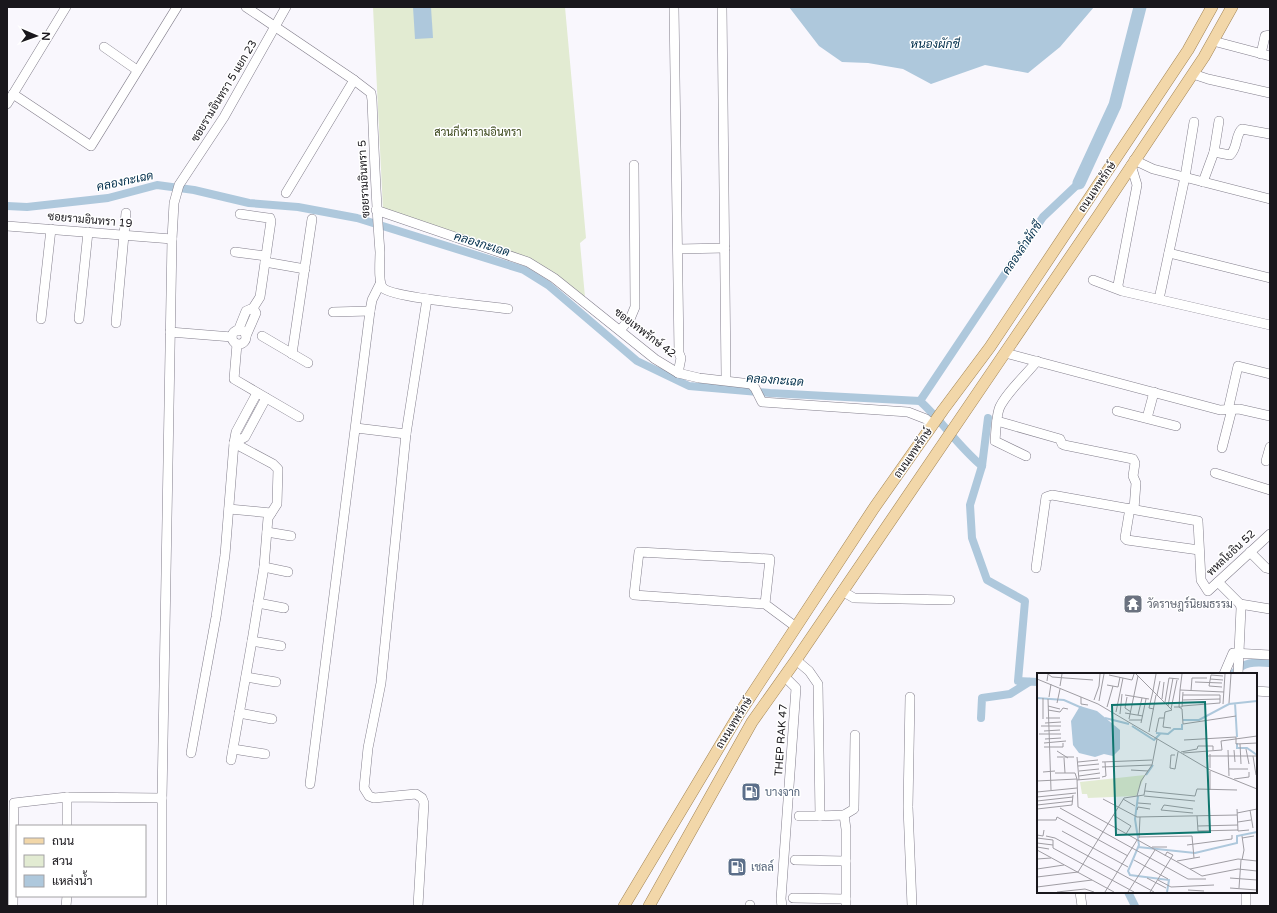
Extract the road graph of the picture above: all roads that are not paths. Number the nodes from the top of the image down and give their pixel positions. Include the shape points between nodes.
1 (66, 7) edge
2 (177, 7) edge
3 (246, 7) edge
4 (286, 7) edge
5 (674, 7) edge
6 (722, 7) edge
7 (1212, 7) edge
8 (1232, 7) edge
9 (275, 27) junction
10 (1270, 35) edge
11 (1213, 42) junction
12 (104, 47) dead end
13 (1265, 55) edge
14 (137, 70) junction
15 (1192, 74) junction
16 (354, 80) junction
17 (1270, 93) edge
18 (13, 94) junction
19 (7, 104) edge
20 (1219, 121) dead end
21 (1194, 122) dead end
22 (1270, 134) edge
23 (1214, 152) junction
24 (1133, 163) junction
25 (634, 164) dead end
26 (1185, 177) junction
27 (1203, 182) junction
28 (286, 192) dead end
29 (1270, 199) edge
30 (376, 210) junction
31 (126, 213) dead end
32 (240, 214) dead end
33 (312, 219) dead end
34 (7, 226) edge
35 (51, 229) junction
36 (88, 232) junction
37 (123, 235) junction
38 (172, 239) junction
39 (725, 248) junction
40 (678, 249) junction
41 (235, 252) dead end
42 (1169, 253) junction
43 (266, 259) junction
44 (305, 269) junction
45 (1270, 278) edge
46 (1093, 280) dead end
47 (380, 284) junction
48 (1119, 289) junction
49 (427, 299) junction
50 (1160, 299) junction
51 (253, 308) junction
52 (508, 309) dead end
53 (370, 311) junction
54 (333, 312) dead end
55 (41, 319) dead end
56 (79, 319) dead end
57 (116, 323) dead end
58 (1270, 325) edge
59 (620, 330) junction
60 (170, 332) junction
61 (262, 336) dead end
62 (235, 337) junction
63 (1005, 352) junction
64 (679, 353) junction
65 (292, 354) junction
66 (1037, 362) junction
67 (308, 363) dead end
68 (669, 367) junction
69 (678, 373) junction
70 (1270, 374) edge
71 (726, 376) dead end
72 (1154, 392) junction
73 (257, 393) junction
74 (266, 398) junction
75 (1230, 410) junction
76 (1116, 411) dead end
77 (1270, 416) edge
78 (299, 417) dead end
79 (1147, 418) junction
80 (997, 421) junction
81 (933, 424) junction
82 (1176, 426) dead end
83 (356, 428) junction
84 (406, 434) junction
85 (234, 443) junction
86 (1270, 446) edge
87 (1222, 448) dead end
88 (1026, 456) dead end
89 (1266, 461) dead end
90 (1215, 473) dead end
91 (1270, 490) edge
92 (229, 509) junction
93 (1132, 509) junction
94 (271, 513) junction
95 (267, 532) junction
96 (1270, 534) edge
97 (291, 536) dead end
98 (1199, 550) junction
99 (1250, 552) junction
100 (264, 568) junction
101 (1036, 568) dead end
102 (1270, 569) edge
103 (288, 572) dead end
104 (1218, 582) junction
105 (842, 591) junction
106 (950, 600) dead end
107 (258, 603) junction
108 (765, 604) junction
109 (1240, 604) junction
110 (284, 608) dead end
111 (1270, 609) edge
112 (796, 627) junction
113 (252, 641) junction
114 (280, 646) dead end
115 (1238, 654) junction
116 (1270, 655) edge
117 (796, 660) junction
118 (1224, 673) edge
119 (1238, 673) edge
120 (784, 676) junction
121 (246, 677) junction
122 (276, 682) dead end
123 (1257, 691) edge
124 (1270, 692) edge
125 (910, 698) dead end
126 (240, 713) junction
127 (272, 719) dead end
128 (855, 735) dead end
129 (233, 749) junction
130 (191, 753) dead end
131 (265, 754) dead end
132 (231, 760) dead end
133 (310, 784) dead end
134 (67, 798) junction
135 (162, 798) junction
136 (844, 815) junction
137 (799, 816) dead end
138 (820, 816) junction
139 (67, 825) edge
140 (795, 860) dead end
141 (846, 861) junction
142 (1080, 893) edge
143 (1246, 893) edge
144 (793, 898) dead end
145 (846, 902) edge
146 (13, 906) edge
147 (162, 906) edge
148 (418, 906) edge
149 (624, 906) edge
150 (649, 906) edge
151 (782, 906) edge
152 (912, 906) edge
153 (1082, 906) edge
154 (1246, 906) edge

1 - 18 street
2 - 14 street
3 - 9 street, ซอยรามอินทรา 5
4 - 9 street, ซอยรามอินทรา 5 แยก 23
5 - 40 street
6 - 39 street
7 - 81 main road, ถนนเทพรักษ์ via 1188,50 990,347
8 - 11 main road, ถนนเทพรักษ์
9 - 16 street, ซอยรามอินทรา 5
9 - 38 street, ซอยรามอินทรา 5 แยก 23 via 224,117 179,185 175,195
10 - 13 street via 1265,36
11 - 13 street
11 - 15 main road, ถนนเทพรักษ์
12 - 14 street
14 - 18 street via 91,146
15 - 17 street
15 - 24 main road, ถนนเทพรักษ์
16 - 28 street
16 - 30 street, ซอยรามอินทรา 5 via 371,93
18 - 19 street
20 - 23 street
21 - 26 street
22 - 23 street via 1242,129 1230,155
23 - 27 street
24 - 26 street
24 - 48 street via 1137,185
24 - 63 main road, ถนนเทพรักษ์
25 - 59 street via 635,307 630,319
26 - 27 street
26 - 42 street
27 - 29 street
30 - 47 street, ซอยรามอินทรา 5
30 - 59 street, ซอยเทพรักษ์ 42 via 528,262 554,278
31 - 37 street
32 - 43 street via 270,218
33 - 44 street
34 - 35 street, ซอยรามอินทรา 19
35 - 36 street, ซอยรามอินทรา 19
35 - 55 street
36 - 37 street, ซอยรามอินทรา 19
36 - 56 street
37 - 38 street, ซอยรามอินทรา 19
37 - 57 street
38 - 60 street, ซอยรามอินทรา 5 แยก 23
39 - 40 street
39 - 71 street
40 - 64 street
41 - 43 street
42 - 45 street
42 - 50 street
43 - 44 street
43 - 51 street via 260,297
44 - 65 street
46 - 48 street
47 - 49 street via 390,292
47 - 53 street
48 - 50 street
49 - 52 street
49 - 84 street
50 - 58 street
51 - 62 street via 246,310
51 - 62 street via 256,313 245,340 243,343
53 - 54 street
53 - 83 street
59 - 68 street, ซอยเทพรักษ์ 42 via 655,359
60 - 62 street
60 - 135 street, ซอยรามอินทรา 5 แยก 23
61 - 65 street
62 - 73 street via 234,379
63 - 66 street
63 - 105 main road, ถนนเทพรักษ์
64 - 68 street
64 - 69 street via 681,363
65 - 67 street
66 - 72 street
66 - 80 street via 1004,400
68 - 69 street, ซอยเทพรักษ์ 42
69 - 81 street, ซอยเทพรักษ์ 42 via 748,383 755,388 762,402 908,412 926,418
70 - 75 street via 1238,366
72 - 75 street via 1220,410
72 - 79 street
73 - 74 street
73 - 85 street via 236,432
74 - 78 street
74 - 85 street via 245,437
75 - 77 street via 1239,409
75 - 87 street
76 - 79 street
79 - 82 street
80 - 88 street via 995,440
80 - 93 street via 1060,439 1064,445 1133,459 1133,476 1136,483
81 - 112 main road, ถนนเทพรักษ์
83 - 84 street
83 - 133 street
84 - 148 street via 381,683 368,748 364,788 369,796 374,798 416,794 422,798 424,803
85 - 92 street
85 - 94 street via 278,469 277,504
86 - 89 street
90 - 91 street
92 - 94 street
92 - 130 street via 216,617
93 - 98 street, พหลโยธิน 52 via 1198,520
93 - 98 street via 1126,540
93 - 101 street via 1052,495 1046,497
94 - 95 street
95 - 97 street
95 - 100 street
96 - 99 street, พหลโยธิน 52
98 - 104 street, พหลโยธิน 52 via 1201,580 1208,591
99 - 102 street
99 - 104 street, พหลโยธิน 52
100 - 103 street
100 - 107 street
104 - 109 street
105 - 106 street via 854,598
105 - 117 main road, ถนนเทพรักษ์
107 - 110 street
107 - 113 street
108 - 108 street via 634,594 639,552 770,559
108 - 112 street
109 - 111 street
109 - 115 street via 1242,608
112 - 149 main road, ถนนเทพรักษ์ via 739,714
113 - 114 street
113 - 121 street
115 - 116 street
115 - 118 street via 1234,653
115 - 119 street
117 - 120 main road, ถนนเทพรักษ์
117 - 138 street via 809,671 818,684
120 - 150 main road, ถนนเทพรักษ์ via 752,722
120 - 151 street, THEP RAK 47 via 796,688
121 - 122 street
121 - 126 street
123 - 124 street
125 - 152 street via 908,806
126 - 127 street
126 - 129 street
128 - 136 street via 854,809
129 - 131 street
129 - 132 street
134 - 135 street
134 - 139 street
134 - 146 street via 14,803
135 - 147 street, ซอยรามอินทรา 5 แยก 23
136 - 138 street
136 - 141 street
137 - 138 street
140 - 141 street
141 - 145 street
142 - 153 street
143 - 154 street
144 - 145 street

